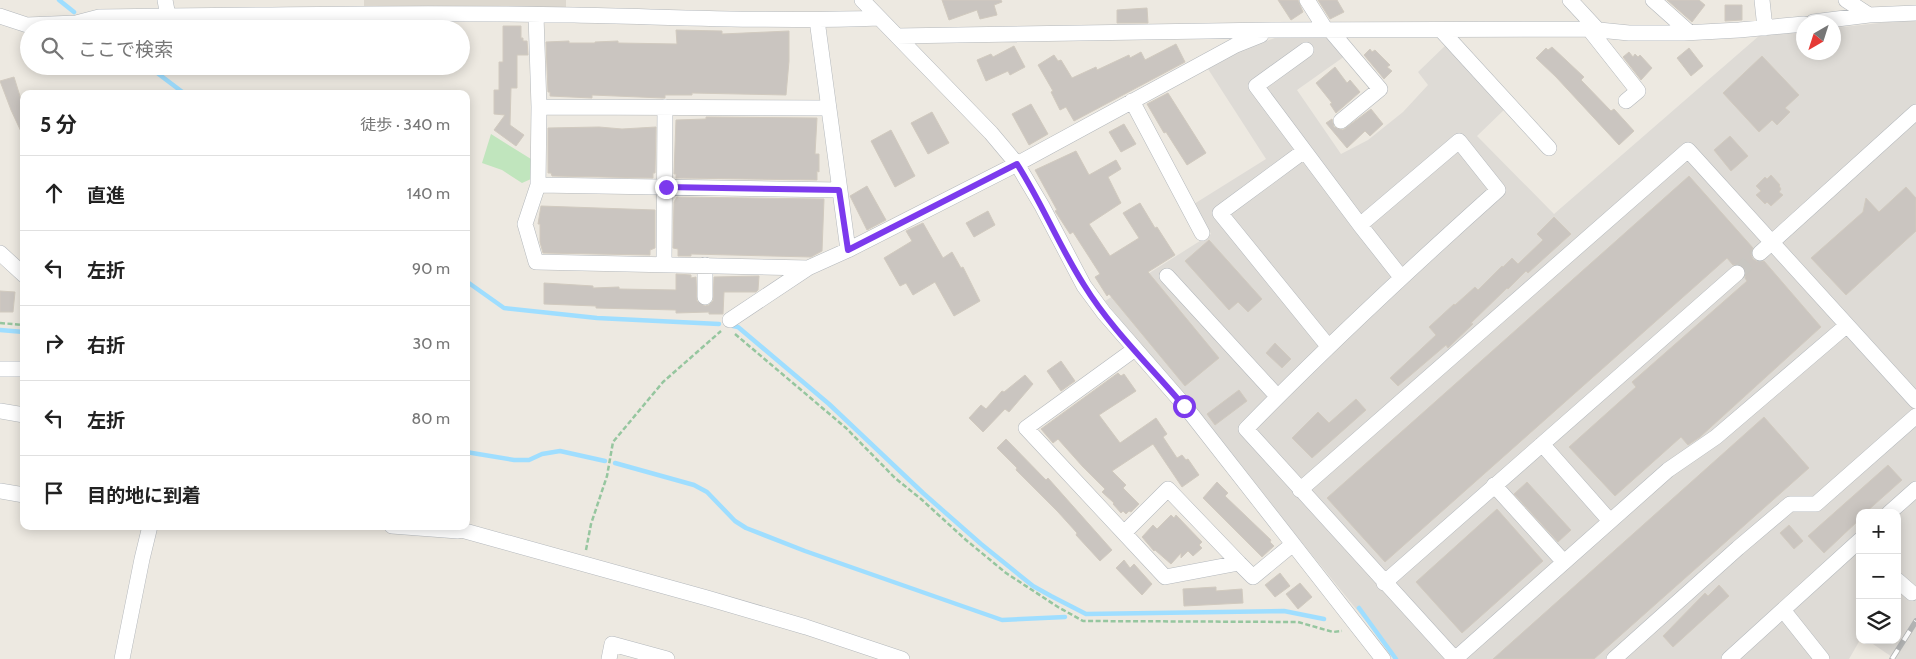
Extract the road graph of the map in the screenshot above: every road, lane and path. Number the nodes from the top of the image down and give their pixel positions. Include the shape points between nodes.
1 (165, 0) edge
2 (862, 0) edge
3 (1307, 0) edge
4 (1570, 0) edge
5 (1653, 0) edge
6 (1762, 0) edge
7 (1846, 0) edge
8 (571, 7) edge
9 (1916, 12) edge
10 (536, 15) junction
11 (1869, 15) junction
12 (0, 16) edge
13 (168, 16) junction
14 (879, 18) junction
15 (1841, 18) edge
16 (88, 20) edge
17 (817, 20) junction
18 (20, 23) edge
19 (1796, 25) edge
20 (1764, 28) junction
21 (1593, 29) junction
22 (1272, 30) junction
23 (1328, 30) junction
24 (1441, 30) junction
25 (1690, 33) junction
26 (897, 36) junction
27 (1306, 50) dead end
28 (1132, 101) junction
29 (1626, 101) dead end
30 (665, 107) junction
31 (539, 108) junction
32 (829, 108) junction
33 (1916, 112) edge
34 (1341, 121) dead end
35 (1549, 148) dead end
36 (1304, 150) junction
37 (1017, 164) junction
38 (538, 185) junction
39 (666, 187) junction
40 (839, 190) junction
41 (1360, 225) junction
42 (1202, 233) dead end
43 (1772, 242) junction
44 (848, 250) junction
45 (0, 253) edge
46 (1760, 253) tunnel mouth
47 (664, 264) junction
48 (705, 265) junction
49 (808, 268) junction
50 (20, 271) edge
51 (1737, 273) tunnel mouth
52 (1167, 276) dead end
53 (1401, 277) junction
54 (705, 297) dead end
55 (0, 323) edge
56 (728, 323) junction
57 (20, 325) edge
58 (1846, 326) junction
59 (1328, 346) junction
60 (1135, 349) junction
61 (0, 369) edge
62 (20, 369) edge
63 (1277, 396) junction
64 (1916, 401) edge
65 (0, 411) edge
66 (20, 414) edge
67 (1916, 416) edge
68 (1542, 444) junction
69 (1494, 485) junction
70 (1916, 489) edge
71 (1300, 490) junction
72 (0, 491) edge
73 (20, 494) edge
74 (1894, 509) edge
75 (1610, 521) junction
76 (149, 530) edge
77 (463, 530) edge
78 (1124, 533) junction
79 (1293, 544) junction
80 (1856, 546) edge
81 (1563, 561) junction
82 (1239, 563) junction
83 (584, 564) junction
84 (1384, 583) junction
85 (1901, 583) edge
86 (1912, 593) dead end
87 (1783, 610) junction
88 (1359, 627) junction
89 (122, 659) edge
90 (609, 659) edge
91 (667, 659) edge
92 (902, 659) edge
93 (1383, 659) edge
94 (1455, 659) edge
95 (1614, 659) edge
96 (1728, 659) edge
97 (1822, 659) edge

1 - 13 street
2 - 14 street
3 - 23 street
4 - 21 street
5 - 25 street
6 - 20 street
7 - 11 street
8 - 10 street
8 - 17 street
9 - 11 street
10 - 13 street
10 - 31 street
11 - 15 street
12 - 18 street
13 - 16 street
14 - 17 street
14 - 26 street
17 - 32 street
19 - 20 street
20 - 25 street
21 - 24 street
21 - 25 street via 1629,34
21 - 29 street via 1638,91
22 - 23 street
22 - 26 street
22 - 28 street via 1236,45
23 - 24 street
23 - 34 street via 1380,90
24 - 35 street
26 - 37 street via 991,132
27 - 36 street via 1256,86
28 - 37 street
28 - 42 street
30 - 31 street
30 - 32 street
30 - 39 street
31 - 38 street
32 - 40 street
33 - 43 street
36 - 41 street
36 - 59 street via 1220,213
37 - 44 street
37 - 60 street via 1084,286
38 - 39 street
38 - 47 street via 525,224 536,262
39 - 40 street
39 - 47 street
40 - 44 street
41 - 53 street
41 - 53 street via 1459,141 1498,190
43 - 46 street
43 - 58 street
43 - 71 street via 1688,150
44 - 49 street
45 - 50 street
47 - 48 street
48 - 49 street
48 - 54 street
49 - 56 street
51 - 68 street
52 - 63 street
53 - 59 street
55 - 57 path
56 - 83 path via 663,382 614,442 591,524
56 - 88 path via 966,540 1006,573 1083,622 1298,622 1333,632
58 - 64 street
58 - 75 street via 1716,437 1668,470
59 - 63 street
60 - 78 street via 1026,428
60 - 79 street
61 - 62 street
63 - 71 street via 1246,429
65 - 66 street
67 - 95 street via 1816,504 1790,504
68 - 69 street
68 - 75 street
69 - 81 street
69 - 84 street
70 - 74 street
71 - 84 street
72 - 73 street
75 - 81 street
76 - 89 street
77 - 83 street
78 - 82 street via 1165,577
78 - 82 street via 1168,489
79 - 82 street via 1253,577
79 - 88 street
80 - 87 street
81 - 94 street
83 - 92 street via 806,627
84 - 94 street
85 - 86 street
87 - 96 street
87 - 97 street
88 - 93 street
90 - 91 street via 612,644

